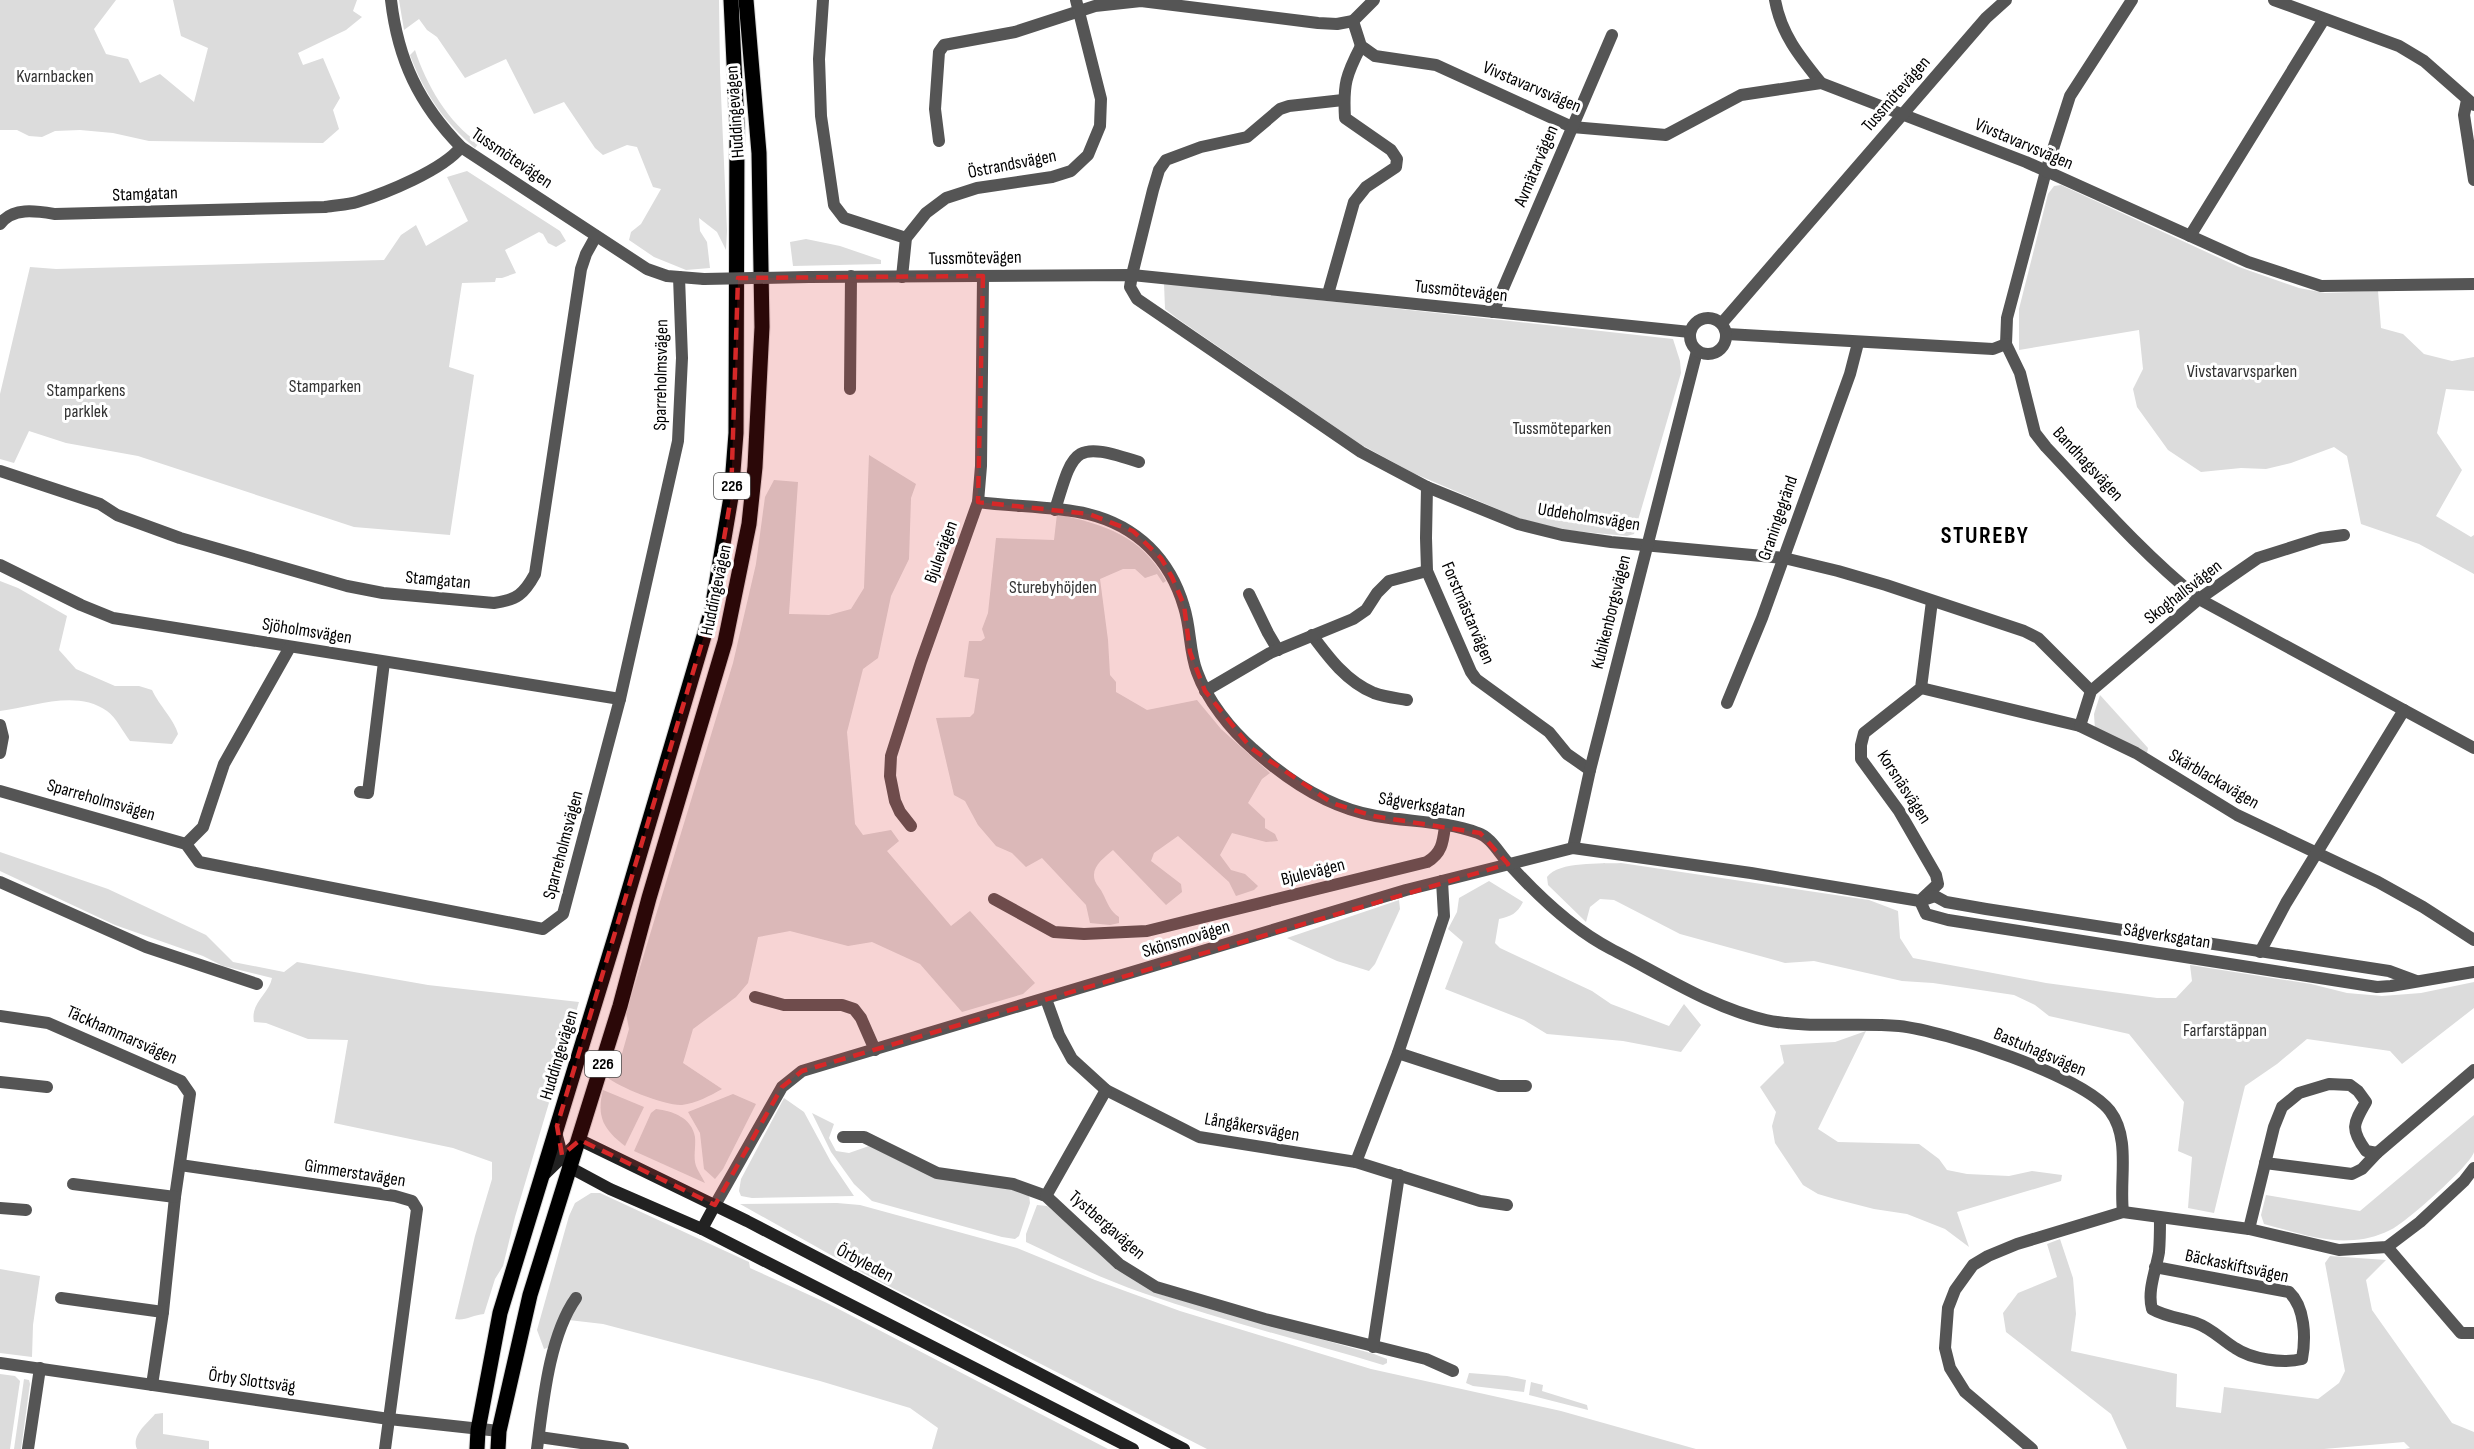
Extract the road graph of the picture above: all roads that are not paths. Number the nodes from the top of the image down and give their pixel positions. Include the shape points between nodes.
1 (391, 0) edge
2 (731, 0) edge
3 (746, 0) edge
4 (823, 0) edge
5 (1374, 0) edge
6 (1775, 0) edge
7 (2006, 0) edge
8 (2132, 0) edge
9 (2274, 0) edge
10 (1077, 5) edge
11 (2324, 19) junction
12 (1353, 21) junction
13 (1612, 35) dead end
14 (1361, 46) junction
15 (1821, 83) junction
16 (1343, 100) junction
17 (2470, 103) edge
18 (1902, 114) junction
19 (1572, 127) junction
20 (939, 141) dead end
21 (461, 147) junction
22 (2046, 171) junction
23 (2474, 180) edge
24 (0, 224) edge
25 (596, 236) junction
26 (2190, 236) junction
27 (906, 238) junction
28 (1132, 275) junction
29 (679, 276) junction
30 (851, 276) junction
31 (983, 276) junction
32 (902, 277) junction
33 (2474, 284) edge
34 (1328, 294) junction
35 (1493, 312) junction
36 (1724, 328) junction
37 (1690, 332) junction
38 (1858, 342) junction
39 (2006, 344) junction
40 (1697, 351) junction
41 (850, 389) dead end
42 (1139, 462) dead end
43 (0, 471) edge
44 (1427, 487) junction
45 (978, 502) junction
46 (1055, 510) junction
47 (2344, 535) dead end
48 (1646, 544) junction
49 (1784, 558) junction
50 (0, 565) edge
51 (1427, 571) junction
52 (1250, 594) dead end
53 (2199, 599) junction
54 (1932, 601) junction
55 (1312, 636) junction
56 (290, 647) junction
57 (1278, 650) junction
58 (384, 662) junction
59 (1921, 688) junction
60 (1205, 691) junction
61 (2091, 691) junction
62 (620, 699) junction
63 (1407, 700) dead end
64 (1727, 703) dead end
65 (2404, 710) junction
66 (0, 725) edge
67 (2080, 726) junction
68 (2474, 748) edge
69 (0, 753) edge
70 (1590, 770) junction
71 (0, 791) edge
72 (360, 792) dead end
73 (911, 826) dead end
74 (1445, 826) junction
75 (186, 843) junction
76 (1573, 848) junction
77 (2318, 852) junction
78 (1508, 864) junction
79 (1442, 881) junction
80 (0, 882) edge
81 (994, 899) dead end
82 (1920, 901) junction
83 (2474, 940) edge
84 (2260, 952) junction
85 (2474, 972) edge
86 (2416, 981) junction
87 (257, 984) dead end
88 (755, 997) dead end
89 (1046, 999) junction
90 (0, 1016) edge
91 (875, 1050) junction
92 (1398, 1053) junction
93 (2474, 1070) edge
94 (0, 1082) edge
95 (1526, 1086) dead end
96 (47, 1087) dead end
97 (1107, 1090) junction
98 (556, 1132) junction
99 (843, 1137) dead end
100 (580, 1140) junction
101 (2377, 1152) junction
102 (567, 1162) junction
103 (1356, 1162) junction
104 (2265, 1163) junction
105 (180, 1165) junction
106 (2474, 1168) edge
107 (1399, 1174) junction
108 (539, 1180) junction
109 (73, 1184) dead end
110 (1046, 1196) junction
111 (175, 1197) junction
112 (715, 1205) junction
113 (1507, 1205) dead end
114 (0, 1208) edge
115 (26, 1210) dead end
116 (2123, 1212) junction
117 (2160, 1218) junction
118 (702, 1229) junction
119 (2249, 1229) junction
120 (2387, 1247) junction
121 (2155, 1267) junction
122 (61, 1298) dead end
123 (576, 1298) dead end
124 (163, 1312) junction
125 (2474, 1333) edge
126 (1373, 1347) junction
127 (0, 1363) edge
128 (40, 1368) junction
129 (1453, 1371) dead end
130 (152, 1384) junction
131 (389, 1419) junction
132 (478, 1430) junction
133 (499, 1431) junction
134 (538, 1443) edge
135 (28, 1449) edge
136 (385, 1449) edge
137 (477, 1449) edge
138 (498, 1449) edge
139 (623, 1449) edge
140 (1133, 1449) edge
141 (1184, 1449) edge
142 (2032, 1449) edge

1 - 21 street, Tussmötevägen via 404,62 420,96 439,125
2 - 98 main road, Huddingevägen / 226 via 738,270 736,433 731,497 712,609
3 - 100 main road, Huddingevägen / 226 via 759,153 762,327 749,524 725,642
4 - 27 street via 821,116 834,205 844,218
5 - 12 street
6 - 15 street via 1779,21 1796,52
7 - 18 street, Tussmötevägen
8 - 22 street, Bandhagsvägen via 2070,96
9 - 11 street
10 - 12 street via 1141,1 1337,24
10 - 20 street via 1015,32 944,45 939,52 935,109
10 - 27 street, Östrandsvägen via 1101,99 1100,126 1088,155 1071,171 1052,177 977,188 946,198 926,213
11 - 17 street via 2398,46 2424,61
11 - 26 street
12 - 14 street
13 - 19 street, Avmätarvägen
14 - 16 street via 1346,75
14 - 19 street, Vivstavarvsvägen via 1375,56 1437,65
15 - 18 street, Vivstavarvsvägen
15 - 19 street, Vivstavarvsvägen via 1741,95 1666,135
16 - 28 street via 1280,109 1247,137 1166,160 1153,190
16 - 34 street via 1344,118 1391,150 1397,159 1396,166 1366,187 1354,202
17 - 23 street via 2464,115
18 - 22 street, Vivstavarvsvägen
18 - 36 street, Tussmötevägen
19 - 35 street, Avmätarvägen
21 - 24 street, Stamgatan via 436,167 355,203 55,214 27,210 5,218
21 - 25 street, Tussmötevägen
22 - 26 street, Vivstavarvsvägen
22 - 39 street, Bandhagsvägen via 2007,318
25 - 29 street, Tussmötevägen via 647,269
25 - 43 street, Stamgatan via 581,269 535,574 526,589 511,601 494,603 352,588 180,538 117,515 100,504
26 - 33 street, Vivstavarvsvägen via 2248,262 2321,286
27 - 32 street
28 - 31 street, Tussmötevägen
28 - 34 street, Tussmötevägen
28 - 44 street, Uddeholmsvägen via 1130,287 1137,299 1361,452
29 - 30 street, Tussmötevägen, bridge
29 - 62 street, Sparreholmsvägen via 682,358 678,441
30 - 32 street, Tussmötevägen
30 - 41 street
31 - 32 street, Tussmötevägen
31 - 45 street, Bjulevägen
34 - 35 street, Tussmötevägen
35 - 37 street, Tussmötevägen
36 - 37 street via 1713,318 1705,318
36 - 38 street
36 - 40 street via 1724,346 1710,355
37 - 40 street
38 - 39 street via 1993,349
38 - 49 street, Graningegränd
39 - 53 street, Bandhagsvägen via 2020,374 2035,433 2124,529
40 - 48 street, Kubikenborgsvägen
42 - 46 street via 1095,449 1084,451 1073,459 1066,472
44 - 48 street, Uddeholmsvägen via 1518,524 1562,536
44 - 51 street, Forstmästarvägen
45 - 46 street, Sågverksgatan
45 - 73 street, Bjulevägen via 891,756 895,801
46 - 60 street, Sågverksgatan via 1089,514 1133,531 1161,558 1184,605 1190,652
47 - 53 street, Skoghallsvägen via 2321,538 2258,558
48 - 49 street, Uddeholmsvägen
48 - 70 street, Kubikenborgsvägen
49 - 54 street, Uddeholmsvägen
49 - 64 street, Graningegränd
50 - 56 street, Sjöholmsvägen via 113,618
51 - 55 street via 1389,581 1366,610
51 - 70 street, Forstmästarvägen via 1476,679 1549,732 1567,754
52 - 57 street
53 - 61 street, Skoghallsvägen
53 - 65 street, Bandhagsvägen
54 - 59 street
54 - 61 street, Uddeholmsvägen via 2038,638
55 - 57 street
55 - 63 street via 1346,675 1373,693
56 - 58 street, Sjöholmsvägen
56 - 75 street via 224,764 203,827
57 - 60 street
58 - 62 street, Sjöholmsvägen
58 - 72 street via 368,793
59 - 67 street, Skärblackavägen
59 - 82 street, Korsnäsvägen via 1864,733 1861,744 1866,766 1899,811 1936,875 1938,884
60 - 74 street, Sågverksgatan via 1251,748 1315,794 1373,816
61 - 67 street
62 - 75 street, Sparreholmsvägen via 563,915 543,929 199,862
65 - 68 street, Bandhagsvägen
65 - 77 street
66 - 69 street
67 - 77 street, Skärblackavägen via 2136,753 2237,815
70 - 76 street, Kubikenborgsvägen
71 - 75 street, Sparreholmsvägen
74 - 78 street, Sågverksgatan via 1480,833
74 - 81 street, Bjulevägen via 1437,856 1427,862 1146,931 1053,932
76 - 78 street, Sågverksgatan
76 - 82 street, Sågverksgatan
77 - 83 street, Skärblackavägen via 2423,907
77 - 84 street
78 - 79 street, Skönsmovägen
78 - 116 street, Bastuhagsvägen via 1552,907 1600,943 1749,1015 1787,1023 1899,1026 1937,1033 2082,1087 2108,1108 2117,1122 2122,1140
79 - 89 street, Skönsmovägen
79 - 92 street via 1444,916
80 - 87 street via 146,947
82 - 84 street, Sågverksgatan via 1935,896 1946,902 1986,909
82 - 86 street, Sågverksgatan via 1926,914 1948,920 2377,987
84 - 86 street, Sågverksgatan via 2390,971
85 - 86 street, Sågverksgatan
88 - 91 street via 783,1005 842,1005 854,1009
89 - 91 street, Skönsmovägen
89 - 97 street, Långåkersvägen via 1072,1059
90 - 105 street, Täckhammarsvägen via 48,1023 181,1081 190,1094
91 - 112 street, Skönsmovägen via 790,1078
92 - 95 street via 1499,1086
92 - 103 street
93 - 101 street
94 - 96 street
97 - 103 street, Långåkersvägen via 1199,1137
97 - 110 street
98 - 102 main road
98 - 108 main road, Huddingevägen / 226
99 - 110 street, Tystbergavägen via 864,1137 937,1173 1014,1184
100 - 102 main road, Huddingevägen / 226
100 - 112 main road, Örbyleden
101 - 104 street via 2352,1174
101 - 104 street via 2366,1151 2355,1134 2354,1122 2366,1102 2350,1085 2329,1084 2299,1093 2282,1107
102 - 108 main road
102 - 118 main road via 610,1188
102 - 133 main road, Huddingevägen / 226 via 530,1295
103 - 107 street, Långåkersvägen
104 - 119 street
105 - 111 street, Täckhammarsvägen
105 - 131 street, Gimmerstavägen via 412,1201 417,1209
106 - 120 street via 2420,1222
107 - 113 street, Långåkersvägen via 1480,1201
107 - 126 street
108 - 132 main road, Huddingevägen / 226 via 500,1312
109 - 111 street
110 - 126 street, Tystbergavägen via 1119,1264 1156,1287
111 - 124 street, Täckhammarsvägen
112 - 118 main road
112 - 141 main road, Örbyleden
114 - 115 street
116 - 117 street, Bäckaskiftsvägen
116 - 142 street via 1988,1256 1973,1265 1954,1290 1947,1308 1945,1348 1950,1368 1965,1392
117 - 119 street, Bäckaskiftsvägen
117 - 121 street, Bäckaskiftsvägen
118 - 140 main road
119 - 120 street, Bäckaskiftsvägen via 2339,1250
120 - 125 street via 2461,1333
121 - 121 street, Bäckaskiftsvägen via 2289,1292 2298,1300 2305,1344 2302,1359 2291,1362 2255,1356 2236,1349 2206,1327 2152,1309
122 - 124 street
123 - 134 street via 561,1326 543,1398
124 - 130 street, Täckhammarsvägen
126 - 129 street, Tystbergavägen via 1426,1359
127 - 128 street, Örby Slottsväg
128 - 130 street, Örby Slottsväg
128 - 135 street
130 - 131 street, Örby Slottsväg
131 - 132 street, Örby Slottsväg
131 - 136 street, Gimmerstavägen
132 - 133 street, Örby Slottsväg
132 - 137 main road, Huddingevägen / 226
133 - 138 main road, Huddingevägen / 226
134 - 139 street

